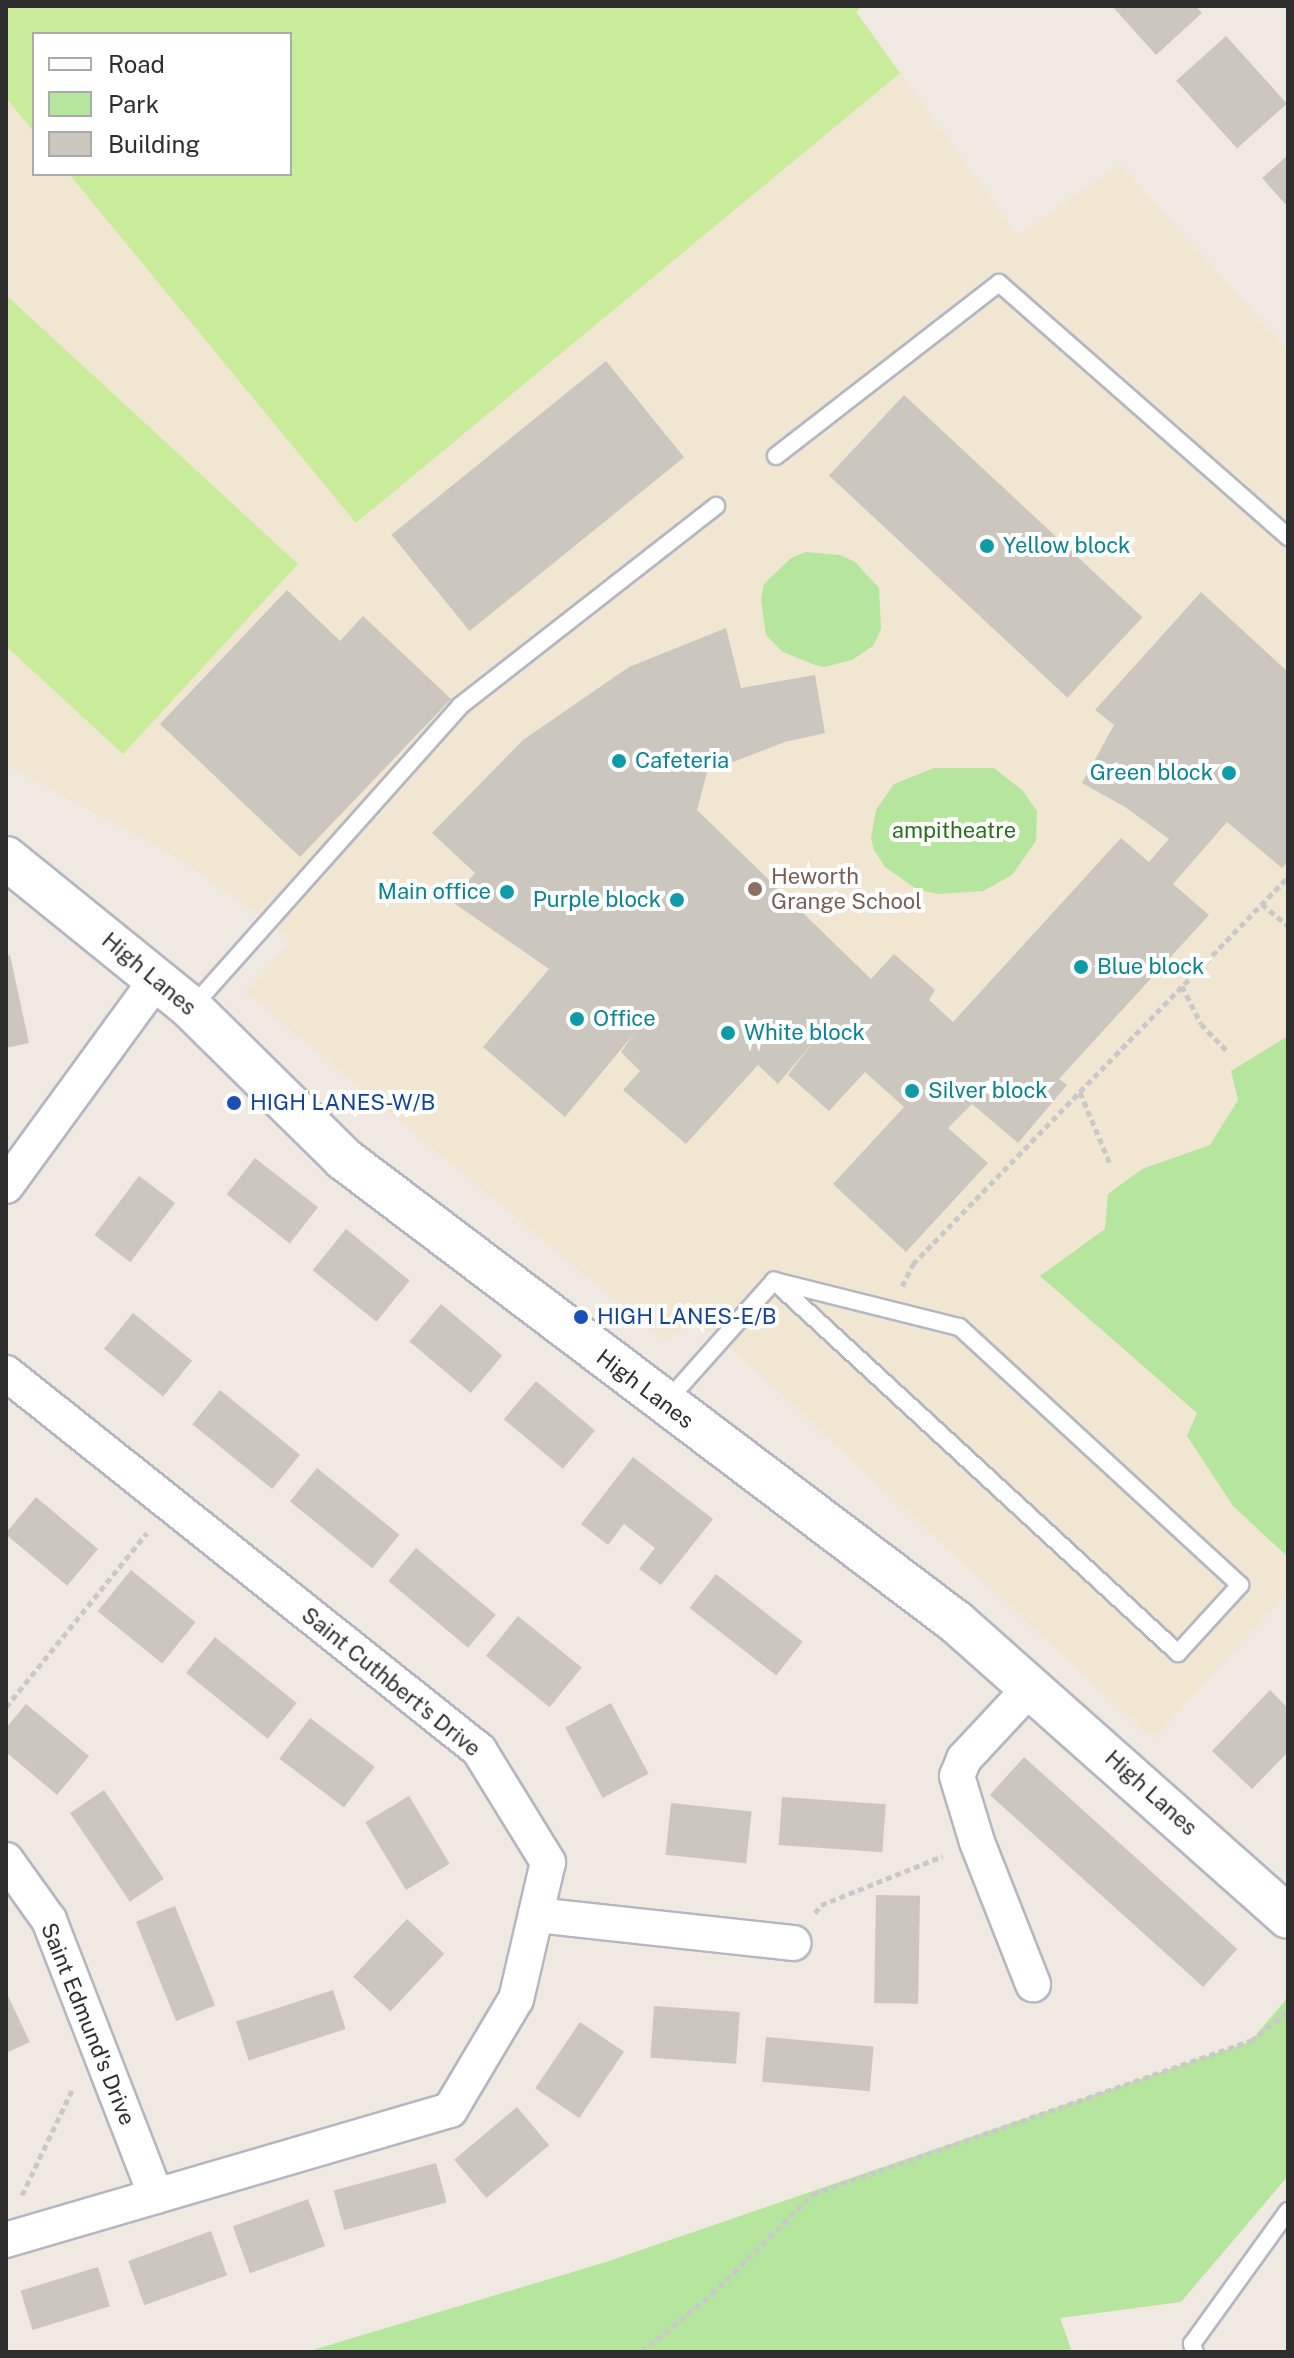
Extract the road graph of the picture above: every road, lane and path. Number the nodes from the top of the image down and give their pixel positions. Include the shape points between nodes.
1 (776, 456) dead end
2 (716, 506) dead end
3 (1288, 537) edge
4 (6, 858) edge
5 (1288, 877) edge
6 (1262, 904) junction
7 (1288, 926) edge
8 (157, 979) junction
9 (1182, 986) junction
10 (191, 1008) junction
11 (1228, 1052) dead end
12 (1080, 1092) junction
13 (1111, 1166) dead end
14 (6, 1186) edge
15 (774, 1281) junction
16 (889, 1311) junction
17 (6, 1373) edge
18 (664, 1404) junction
19 (170, 1504) junction
20 (1032, 1686) junction
21 (6, 1707) edge
22 (977, 1842) junction
23 (6, 1860) edge
24 (536, 1915) junction
25 (1288, 1917) edge
26 (793, 1943) joint
27 (1033, 1984) dead end
28 (1288, 2011) edge
29 (96, 2040) junction
30 (156, 2196) junction
31 (20, 2199) dead end
32 (1288, 2211) edge
33 (6, 2240) edge
34 (641, 2352) edge
35 (1195, 2352) edge

1 - 3 lane via 999,283
2 - 10 lane via 460,706
4 - 8 street, High Lanes
5 - 6 path
6 - 7 path
6 - 9 path
8 - 10 street, High Lanes
8 - 14 street
9 - 11 path via 1201,1024
9 - 12 path
10 - 18 street, High Lanes via 344,1159
12 - 13 path
12 - 16 path via 913,1264
15 - 16 lane
15 - 16 lane via 1178,1653 1240,1585 959,1327
15 - 18 lane
17 - 19 street, Saint Cuthbert's Drive
18 - 20 street, High Lanes via 821,1516
19 - 21 path
19 - 24 street, Saint Cuthbert's Drive via 479,1750 548,1862
20 - 22 street via 964,1759 957,1776
20 - 25 street, High Lanes
22 - 26 path via 821,1905
22 - 27 street
23 - 29 street, Saint Edmund's Drive via 49,1920
24 - 26 street
24 - 30 street, Saint Cuthbert's Drive via 516,1999 450,2110
28 - 34 path via 1251,2041 813,2194 712,2294
29 - 30 street, Saint Edmund's Drive
29 - 31 path
30 - 33 street, Saint Cuthbert's Drive
32 - 35 lane via 1192,2344

